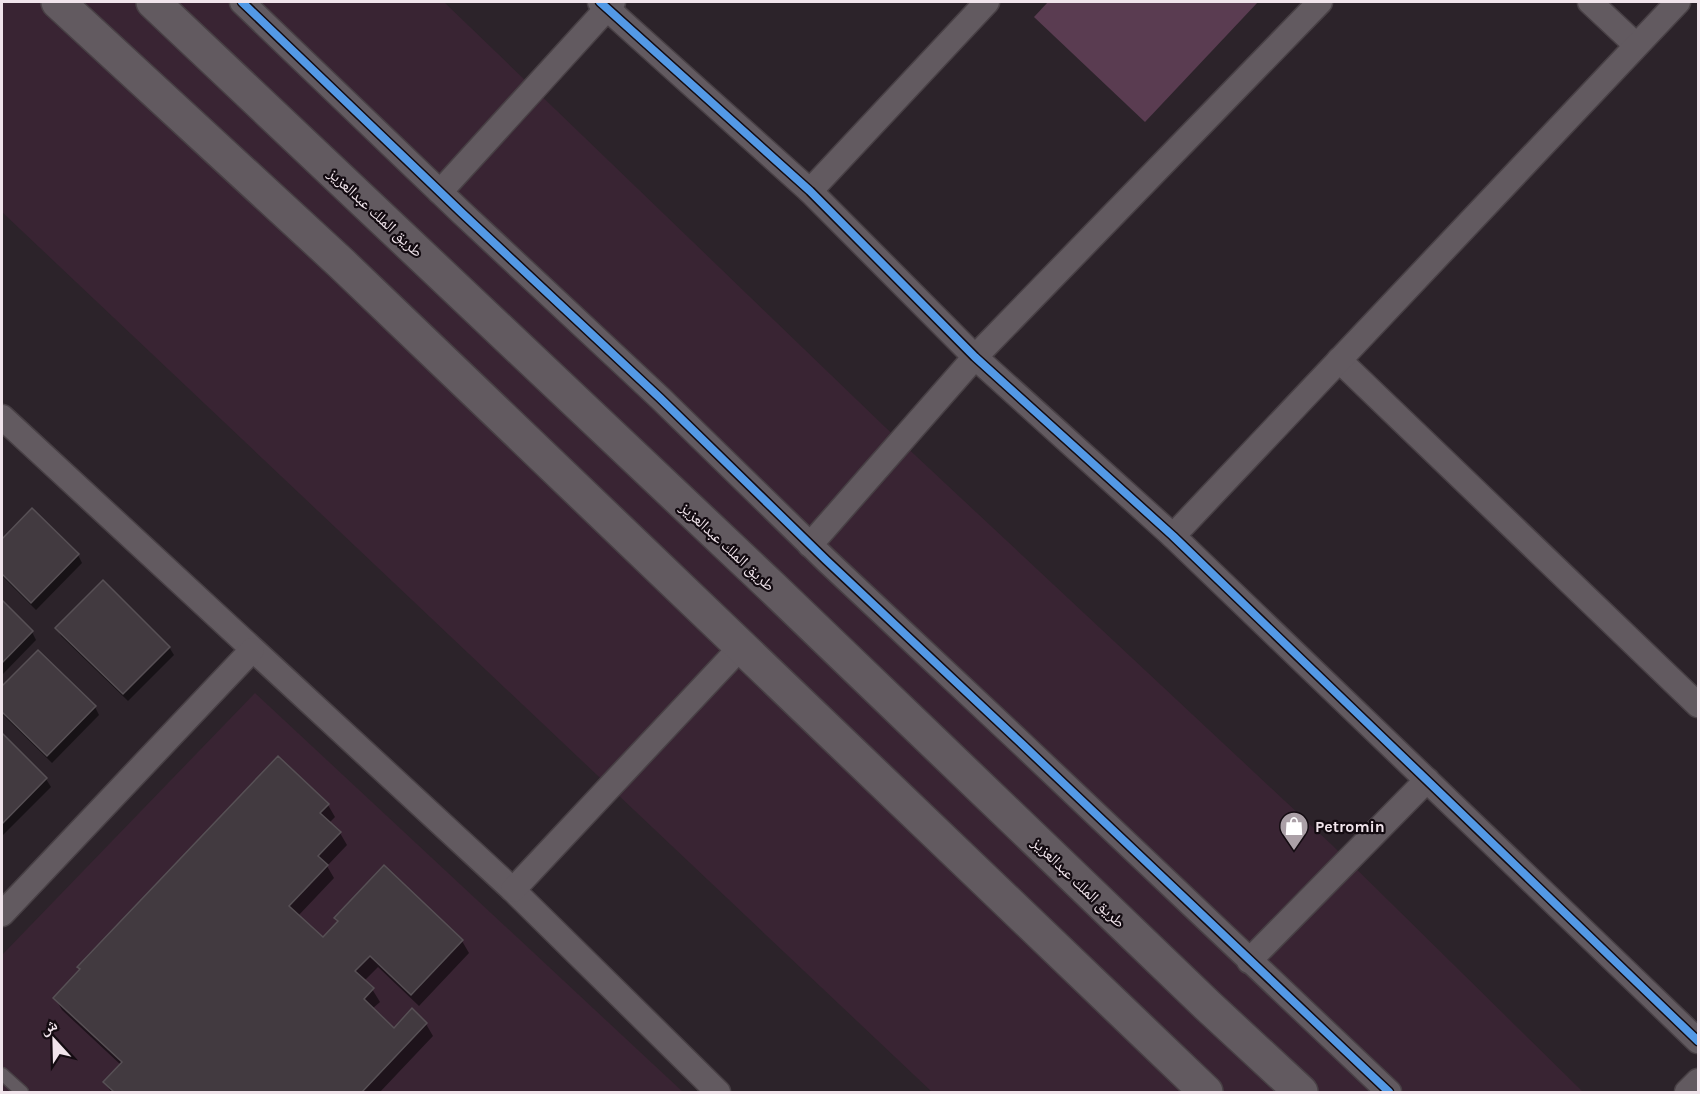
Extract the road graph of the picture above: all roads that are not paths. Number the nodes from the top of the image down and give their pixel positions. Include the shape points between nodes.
1 (58, 2) edge
2 (153, 2) edge
3 (242, 2) edge
4 (987, 2) edge
5 (1320, 2) edge
6 (1590, 2) edge
7 (1678, 2) edge
8 (607, 4) edge
9 (1636, 45) junction
10 (810, 191) junction
11 (440, 192) junction
12 (975, 357) junction
13 (1339, 360) junction
14 (5, 428) edge
15 (1173, 536) junction
16 (810, 545) junction
17 (740, 648) junction
18 (252, 650) junction
19 (1698, 705) edge
20 (1426, 780) junction
21 (513, 890) junction
22 (2, 914) edge
23 (1250, 961) junction
24 (1698, 1041) edge
25 (2, 1074) edge
26 (1698, 1081) edge
27 (22, 1092) edge
28 (718, 1092) edge
29 (1206, 1092) edge
30 (1301, 1092) edge
31 (1389, 1092) edge
32 (1687, 1092) edge

1 - 17 main road via 342,264
2 - 30 main road, طريق الملك عبدالعزيز
3 - 11 street
4 - 10 street
5 - 12 street
6 - 9 street
7 - 9 street
8 - 10 street
8 - 11 street
9 - 13 street
10 - 12 street
11 - 16 street
12 - 15 street
12 - 16 street
13 - 15 street
13 - 19 street
14 - 18 street
15 - 20 street
16 - 23 street
17 - 21 street
17 - 29 main road
18 - 21 street
18 - 22 street
20 - 23 street
20 - 24 street
21 - 28 street
23 - 31 street
25 - 27 lane
26 - 32 street

